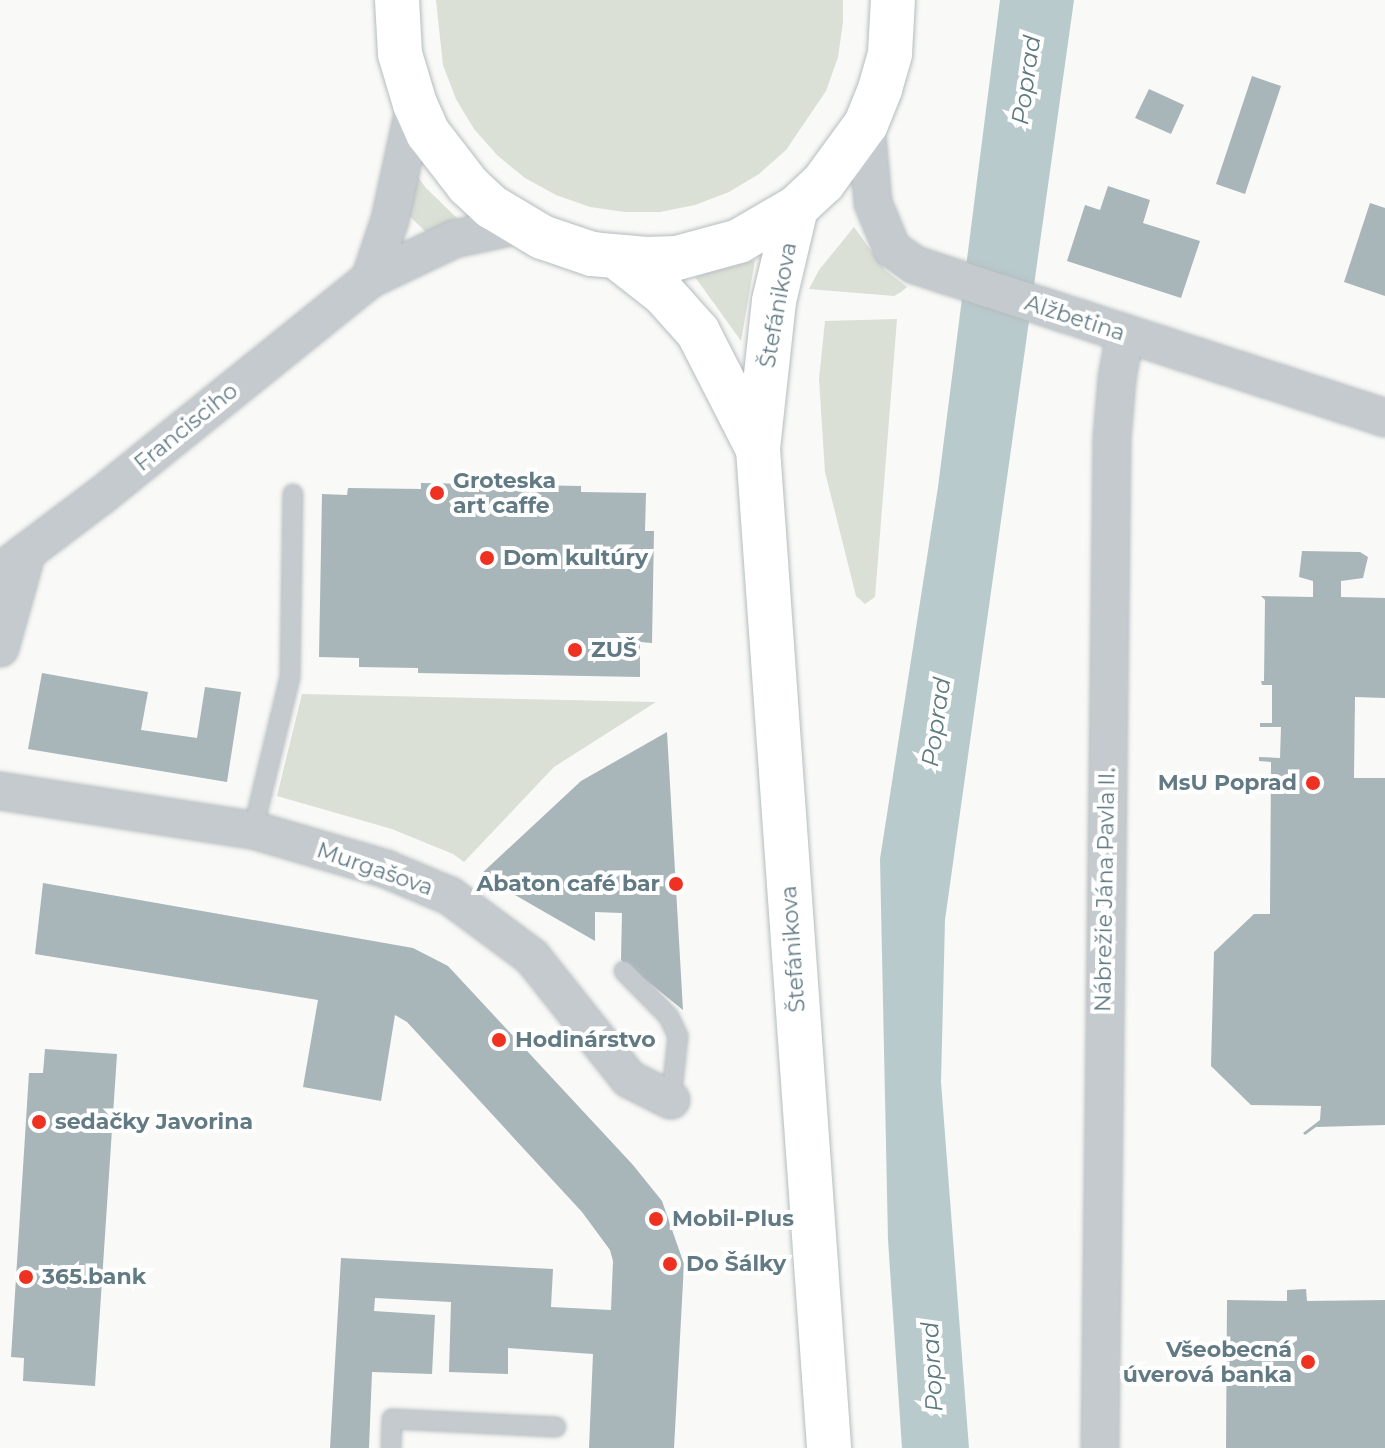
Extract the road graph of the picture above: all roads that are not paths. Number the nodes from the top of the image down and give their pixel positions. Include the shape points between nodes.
1 (397, 0) edge
2 (893, 0) edge
3 (415, 104) junction
4 (866, 124) junction
5 (796, 208) junction
6 (519, 225) junction
7 (618, 258) junction
8 (370, 279) junction
9 (1125, 334) junction
10 (1385, 418) edge
11 (758, 449) junction
12 (293, 494) dead end
13 (13, 563) edge
14 (0, 648) edge
15 (0, 791) edge
16 (253, 830) junction
17 (624, 971) dead end
18 (671, 1100) joint
19 (556, 1427) dead end
20 (391, 1448) edge
21 (829, 1448) edge
22 (1100, 1448) edge

1 - 3 main road via 400,54
2 - 4 main road via 890,53
3 - 6 main road via 428,133 468,185
3 - 8 street via 390,220
4 - 5 main road via 823,183
4 - 9 street, Alžbetina via 873,203 892,249 915,265
5 - 7 main road via 759,231 708,251 677,258
5 - 11 main road, Štefánikova via 774,301
6 - 7 main road via 566,247
6 - 8 street, Francisciho via 454,239
7 - 11 main road, Štefánikova via 664,294 698,332
8 - 13 street, Francisciho
9 - 10 street, Alžbetina
9 - 22 street, Nábrežie Jána Pavla II. via 1112,438
11 - 21 main road, Štefánikova
12 - 16 lane via 290,677
13 - 14 street
15 - 16 street, Murgašova
16 - 18 street, Murgašova via 386,869 450,896 532,957 629,1079
17 - 18 lane via 669,1017 678,1036
19 - 20 lane via 392,1419

